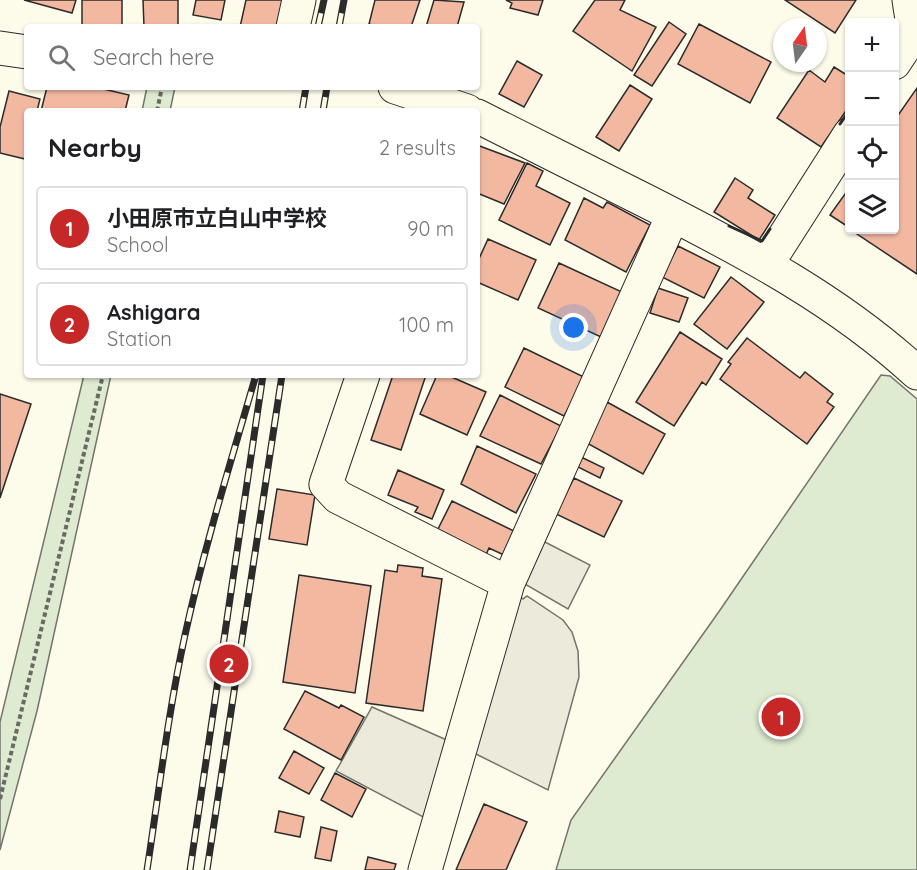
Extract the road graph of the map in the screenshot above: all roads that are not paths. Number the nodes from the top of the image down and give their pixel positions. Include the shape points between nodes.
1 (299, 0) edge
2 (909, 0) edge
3 (293, 24) edge
4 (0, 48) edge
5 (24, 52) edge
6 (899, 56) edge
7 (404, 90) edge
8 (454, 108) edge
9 (480, 119) edge
10 (845, 140) edge
11 (674, 215) junction
12 (767, 264) junction
13 (917, 373) edge
14 (362, 378) edge
15 (508, 583) junction
16 (425, 870) edge

1 - 3 street
2 - 6 street via 913,26
4 - 5 street
7 - 8 street
9 - 11 street
10 - 12 street
11 - 12 street
11 - 15 street
12 - 13 street via 835,307
14 - 15 street via 326,484 338,497
15 - 16 street

